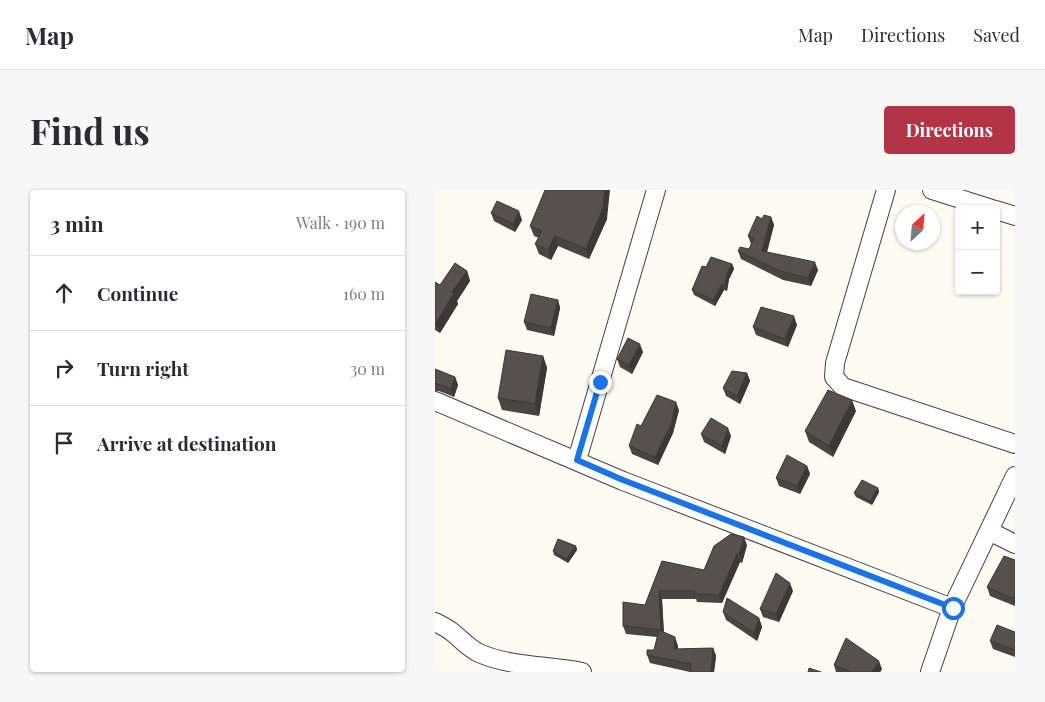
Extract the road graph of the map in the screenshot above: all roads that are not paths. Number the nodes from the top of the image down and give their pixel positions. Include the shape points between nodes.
1 (656, 190) edge
2 (885, 190) edge
3 (932, 190) edge
4 (979, 205) edge
5 (1000, 211) edge
6 (1015, 216) edge
7 (435, 401) edge
8 (1015, 444) edge
9 (577, 460) junction
10 (1015, 476) edge
11 (989, 531) junction
12 (1015, 544) edge
13 (953, 608) junction
14 (435, 622) edge
15 (582, 672) edge
16 (929, 672) edge

1 - 9 street
2 - 8 street via 834,377 843,387
3 - 4 street
5 - 6 street
7 - 9 street
9 - 13 street
10 - 11 street
11 - 12 street
11 - 13 street
13 - 16 street
14 - 15 street via 467,646 489,657

